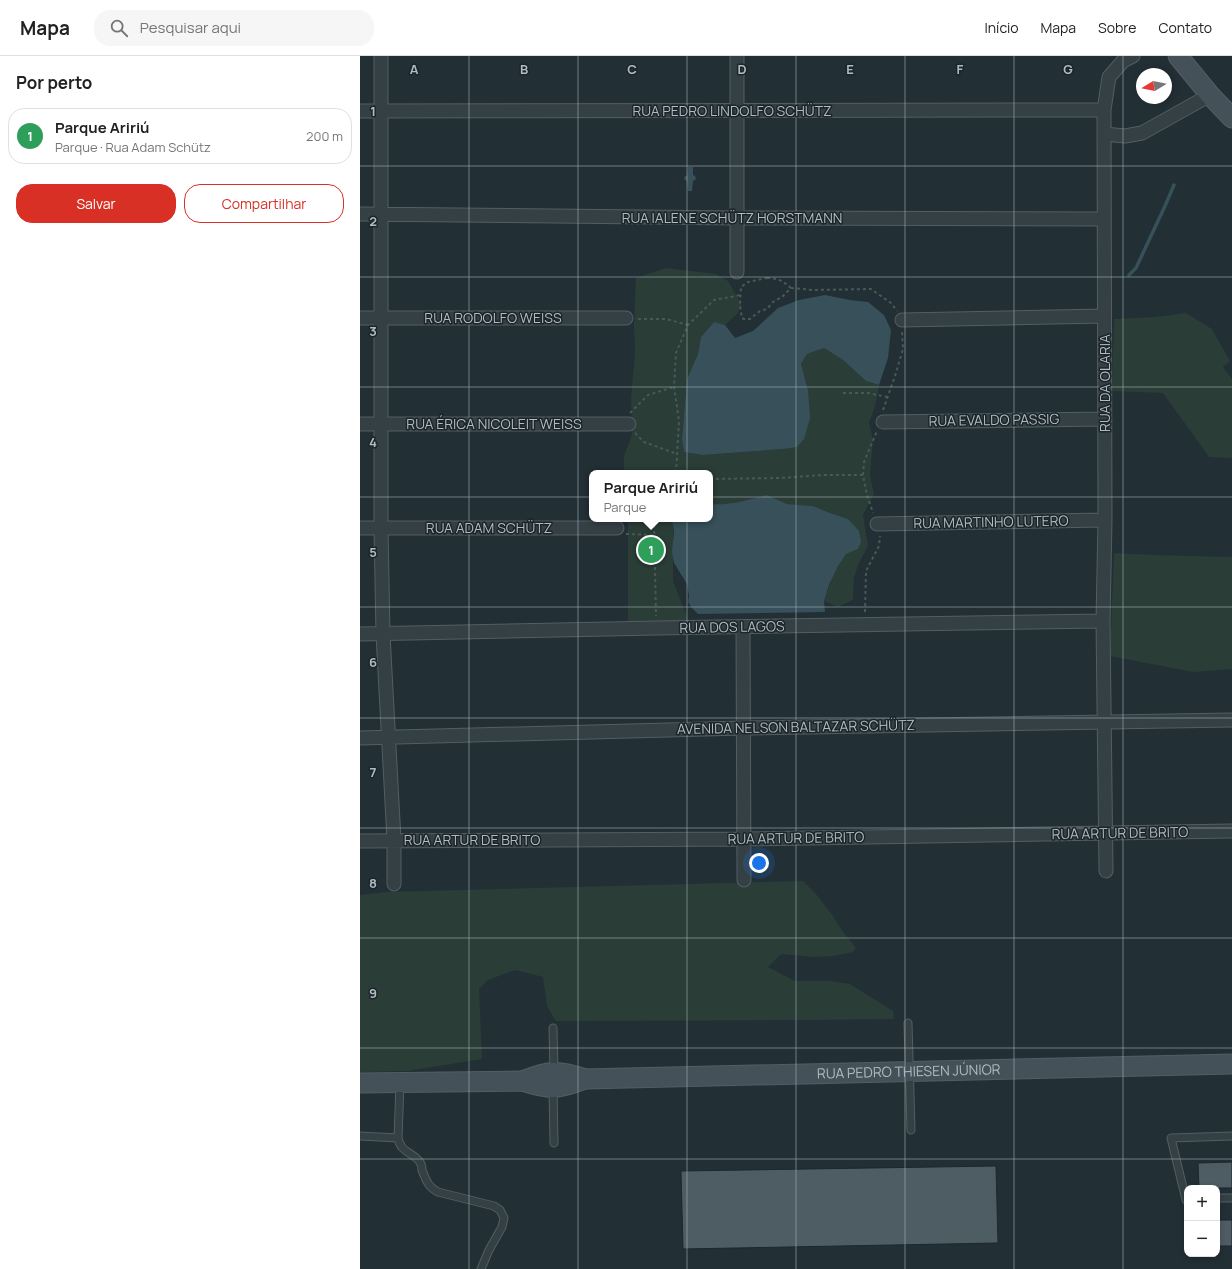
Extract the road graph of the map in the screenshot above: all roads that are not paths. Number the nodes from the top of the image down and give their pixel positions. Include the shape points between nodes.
1 (381, 56) edge
2 (737, 56) edge
3 (1133, 56) edge
4 (1178, 56) edge
5 (1210, 95) junction
6 (737, 110) junction
7 (1104, 110) junction
8 (360, 111) edge
9 (381, 111) junction
10 (1232, 118) edge
11 (1104, 134) junction
12 (360, 214) edge
13 (381, 214) junction
14 (737, 218) junction
15 (1104, 219) junction
16 (737, 272) dead end
17 (1104, 316) junction
18 (360, 318) edge
19 (381, 318) junction
20 (626, 318) road end
21 (902, 320) road end
22 (1105, 419) junction
23 (883, 422) road end
24 (360, 424) edge
25 (380, 424) junction
26 (629, 424) road end
27 (1105, 520) junction
28 (877, 524) road end
29 (360, 528) edge
30 (381, 528) junction
31 (617, 528) road end
32 (1103, 621) junction
33 (743, 627) junction
34 (360, 634) edge
35 (383, 634) junction
36 (1232, 720) edge
37 (1104, 722) junction
38 (743, 728) junction
39 (360, 738) edge
40 (388, 738) junction
41 (1232, 831) edge
42 (1105, 833) junction
43 (744, 839) junction
44 (394, 840) junction
45 (360, 841) edge
46 (1106, 870) dead end
47 (744, 880) dead end
48 (394, 884) dead end
49 (908, 1023) dead end
50 (553, 1028) dead end
51 (1232, 1064) edge
52 (910, 1072) junction
53 (559, 1080) junction
54 (400, 1082) junction
55 (360, 1083) edge
56 (911, 1130) dead end
57 (360, 1136) edge
58 (1232, 1136) edge
59 (398, 1138) junction
60 (554, 1143) dead end
61 (1184, 1192) edge
62 (1220, 1198) edge
63 (1232, 1198) edge
64 (481, 1269) edge

1 - 9 street
2 - 6 street
3 - 7 street, RUA DA OLARIA via 1123,61 1109,77
4 - 5 main road
5 - 10 main road
5 - 11 street via 1142,133 1125,136
6 - 7 street, RUA PEDRO LINDOLFO SCHÜTZ
6 - 9 street, RUA PEDRO LINDOLFO SCHÜTZ
6 - 14 street
7 - 11 street, RUA DA OLARIA
8 - 9 street, RUA PEDRO LINDOLFO SCHÜTZ
9 - 13 street
11 - 15 street, RUA DA OLARIA
12 - 13 street, RUA IALENE SCHÜTZ HORSTMANN
13 - 14 street, RUA IALENE SCHÜTZ HORSTMANN
13 - 19 street
14 - 15 street, RUA IALENE SCHÜTZ HORSTMANN
14 - 16 street
15 - 17 street, RUA DA OLARIA
17 - 21 street
17 - 22 street, RUA DA OLARIA
18 - 19 street, RUA RODOLFO WEISS
19 - 20 street, RUA RODOLFO WEISS
19 - 25 street
22 - 23 street, RUA EVALDO PASSIG
22 - 27 street, RUA DA OLARIA
24 - 25 street, RUA ÉRICA NICOLEIT WEISS
25 - 26 street, RUA ÉRICA NICOLEIT WEISS
25 - 30 street
27 - 28 street, RUA MARTINHO LUTERO
27 - 32 street, RUA DA OLARIA
29 - 30 street, RUA ADAM SCHÜTZ
30 - 31 street, RUA ADAM SCHÜTZ
30 - 35 street
32 - 33 street, RUA DOS LAGOS
32 - 37 street, RUA DA OLARIA
33 - 35 street, RUA DOS LAGOS
33 - 38 street
34 - 35 street, RUA DOS LAGOS
35 - 40 street
36 - 37 street, AVENIDA NELSON BALTAZAR SCHÜTZ
37 - 38 street, AVENIDA NELSON BALTAZAR SCHÜTZ
37 - 42 street, RUA DA OLARIA
38 - 40 street, AVENIDA NELSON BALTAZAR SCHÜTZ
38 - 43 street
39 - 40 street, AVENIDA NELSON BALTAZAR SCHÜTZ
40 - 44 street
41 - 42 street, RUA ARTUR DE BRITO
42 - 43 street, RUA ARTUR DE BRITO
42 - 46 street, RUA DA OLARIA
43 - 44 street, RUA ARTUR DE BRITO
43 - 47 street
44 - 45 street, RUA ARTUR DE BRITO
44 - 48 street
49 - 52 lane
50 - 53 lane
51 - 52 main road, RUA PEDRO THIESEN JÚNIOR
52 - 53 main road, RUA PEDRO THIESEN JÚNIOR
52 - 56 lane
53 - 54 main road, RUA PEDRO THIESEN JÚNIOR
53 - 60 lane
54 - 55 main road, RUA PEDRO THIESEN JÚNIOR
54 - 59 lane
57 - 59 lane
58 - 61 lane via 1171,1138
59 - 64 lane via 403,1150 419,1160 427,1183 432,1189 494,1206 500,1210 504,1218 502,1227
62 - 63 lane

